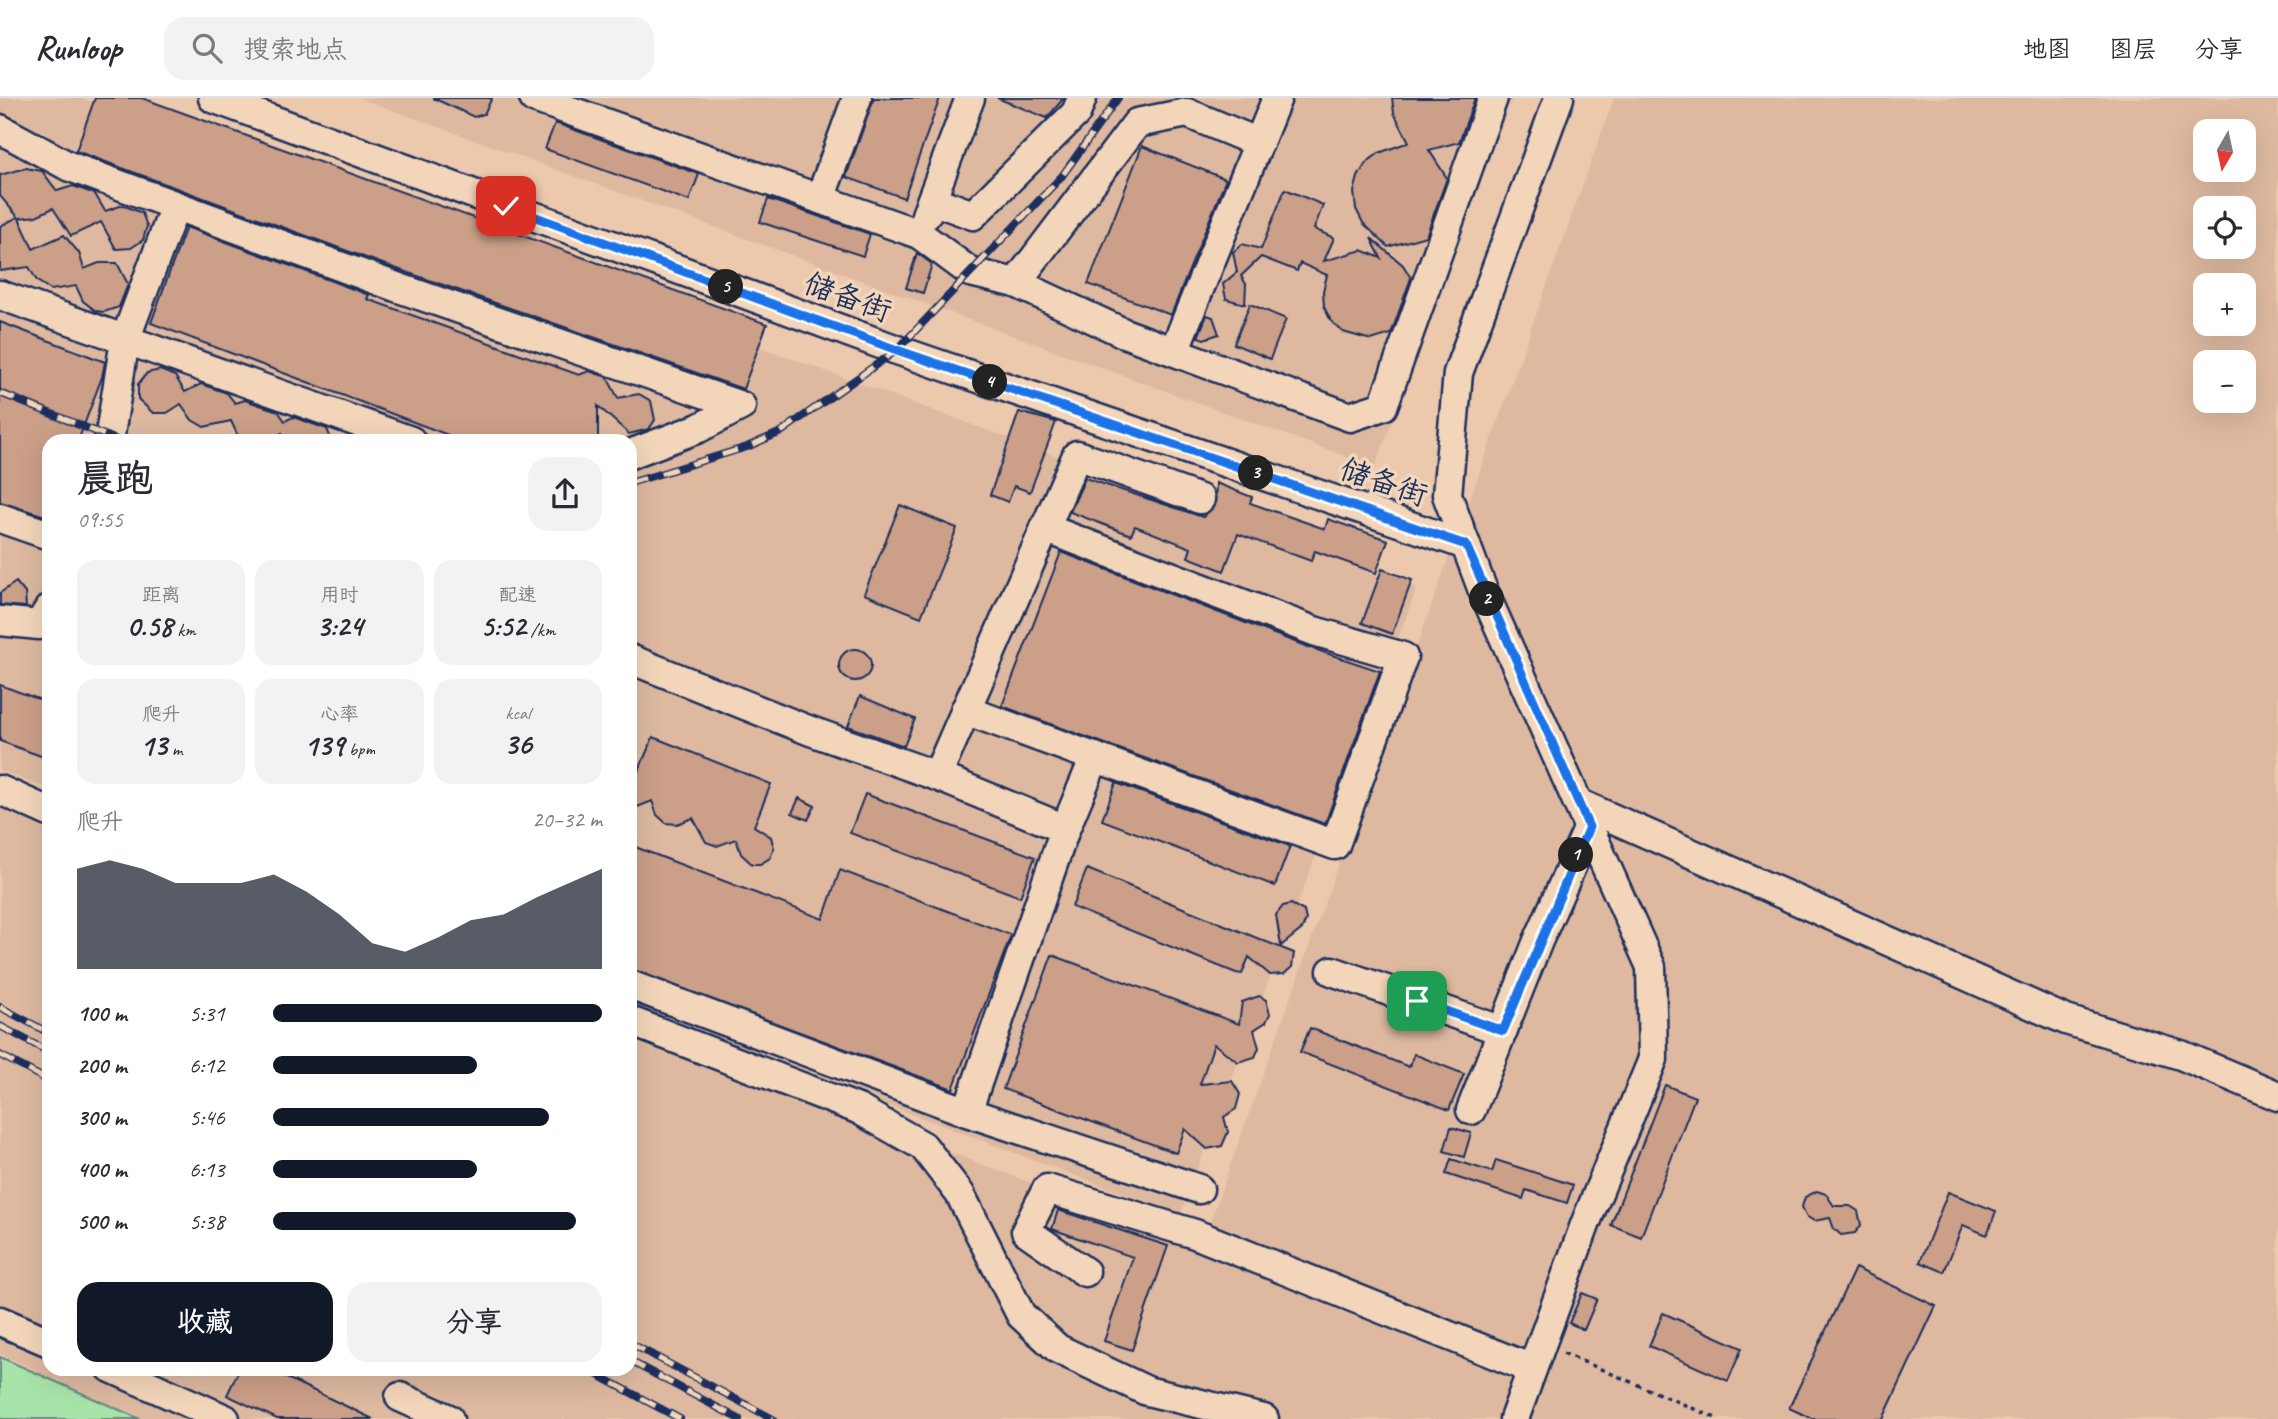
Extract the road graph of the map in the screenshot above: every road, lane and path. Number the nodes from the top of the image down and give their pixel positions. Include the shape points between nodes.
1 (213, 98) edge
2 (534, 98) edge
3 (857, 98) edge
4 (970, 98) edge
5 (1082, 98) edge
6 (1277, 98) edge
7 (1493, 98) edge
8 (1559, 98) edge
9 (1190, 105) edge
10 (0, 128) edge
11 (1259, 143) junction
12 (820, 199) junction
13 (932, 200) junction
14 (176, 206) junction
15 (919, 234) junction
16 (1016, 283) junction
17 (0, 295) edge
18 (125, 340) junction
19 (1174, 351) junction
20 (110, 434) edge
21 (391, 434) edge
22 (637, 451) edge
23 (1200, 499) dead end
24 (0, 517) edge
25 (1045, 528) junction
26 (42, 532) edge
27 (1466, 545) junction
28 (42, 620) edge
29 (0, 621) edge
30 (637, 662) edge
31 (965, 710) junction
32 (1095, 757) junction
33 (937, 776) junction
34 (0, 790) edge
35 (42, 809) edge
36 (1583, 815) junction
37 (1065, 828) junction
38 (1332, 971) dead end
39 (637, 988) edge
40 (637, 1024) edge
41 (1503, 1031) junction
42 (2278, 1096) edge
43 (1471, 1111) dead end
44 (967, 1112) junction
45 (1199, 1189) dead end
46 (1085, 1272) dead end
47 (0, 1321) edge
48 (42, 1339) edge
49 (1537, 1356) junction
50 (129, 1376) edge
51 (400, 1397) dead end
52 (225, 1419) edge
53 (449, 1419) edge
54 (1264, 1419) edge
55 (1514, 1419) edge
56 (1718, 1419) edge

1 - 27 street, 储备街 via 897,350
2 - 12 street
3 - 12 street
4 - 13 street
5 - 13 street via 1076,113 973,215
6 - 11 street
7 - 19 street via 1383,406 1350,417
8 - 27 street via 1458,373 1447,495
9 - 11 street
9 - 16 street via 1137,123
10 - 14 street via 68,166
11 - 19 street
12 - 15 street
13 - 15 street
14 - 18 street
14 - 22 street via 741,406
15 - 16 street via 970,271
16 - 19 street
17 - 18 street
18 - 20 street
18 - 21 street
23 - 25 street via 1077,455
24 - 26 street
25 - 31 street
25 - 32 street via 1314,631 1403,657 1335,845
27 - 36 street
28 - 29 street via 38,625
30 - 33 street
31 - 32 street
31 - 33 street
32 - 37 street
33 - 37 street
34 - 35 street
36 - 41 street
36 - 42 street via 2066,1020 2181,1055
36 - 49 street via 1651,967 1653,1059
37 - 44 street
38 - 41 street
39 - 44 street
40 - 54 street via 859,1110 923,1146 960,1194 1021,1315 1058,1349 1147,1391
41 - 43 street
44 - 45 street
46 - 49 street via 1026,1231 1047,1189 1195,1234
47 - 48 street
49 - 55 street
49 - 56 path
50 - 52 street
51 - 53 street

